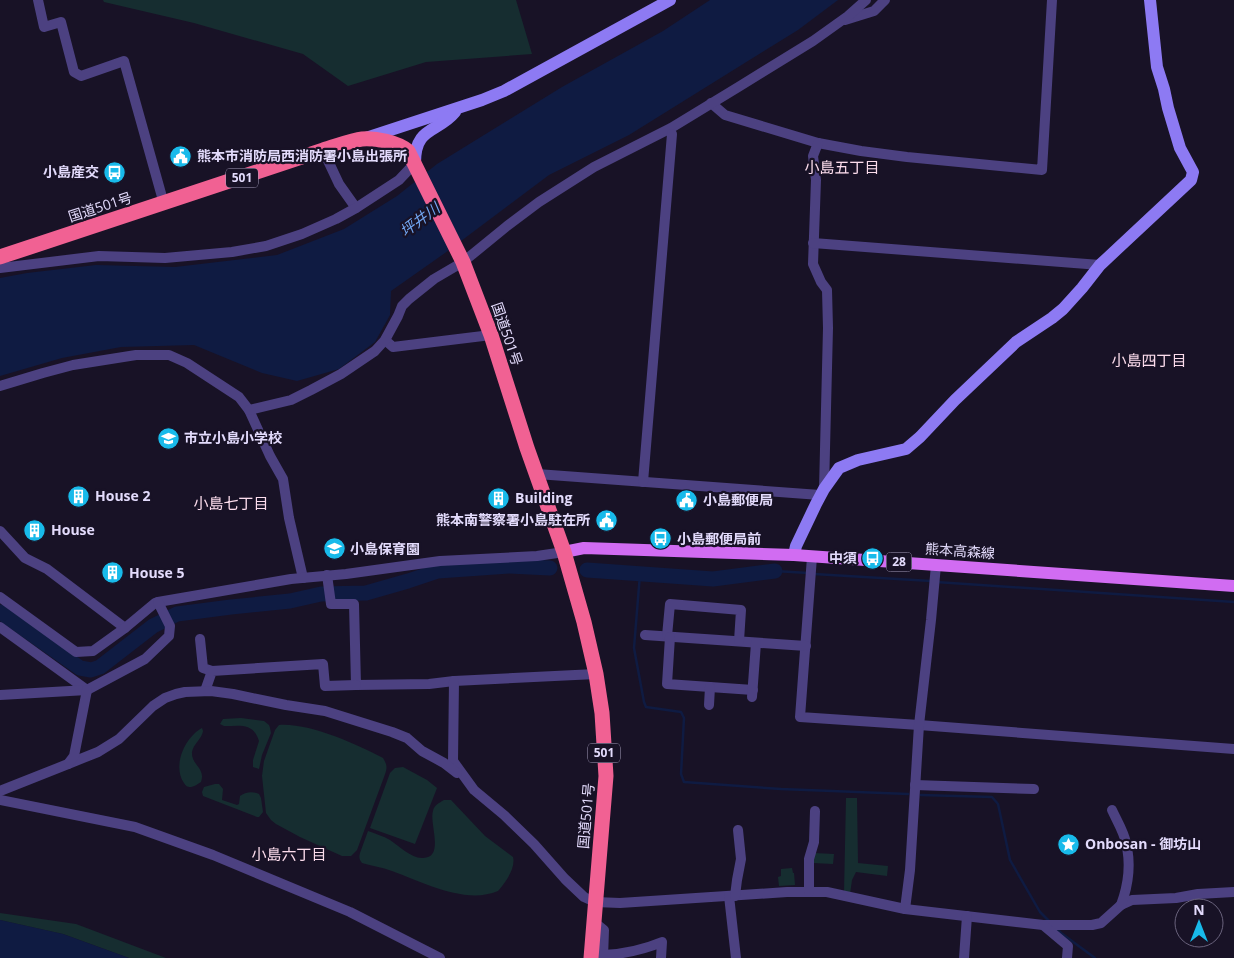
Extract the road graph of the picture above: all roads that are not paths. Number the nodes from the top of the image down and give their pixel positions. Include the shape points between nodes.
1 (38, 0) edge
2 (670, 0) edge
3 (866, 0) edge
4 (885, 0) edge
5 (1052, 0) edge
6 (1150, 0) edge
7 (839, 22) junction
8 (711, 103) junction
9 (458, 108) junction
10 (672, 134) dead end
11 (361, 139) junction
12 (818, 143) junction
13 (324, 150) junction
14 (416, 165) junction
15 (164, 204) junction
16 (356, 208) junction
17 (813, 243) junction
18 (0, 257) edge
19 (462, 260) junction
20 (1100, 265) junction
21 (0, 268) edge
22 (491, 335) junction
23 (385, 340) junction
24 (0, 386) edge
25 (249, 410) junction
26 (537, 474) junction
27 (644, 482) junction
28 (822, 492) junction
29 (0, 532) edge
30 (564, 552) junction
31 (794, 556) junction
32 (812, 557) junction
33 (936, 565) junction
34 (327, 576) junction
35 (303, 578) junction
36 (1234, 586) edge
37 (0, 597) edge
38 (158, 602) junction
39 (0, 626) edge
40 (125, 628) junction
41 (645, 635) dead end
42 (668, 637) junction
43 (200, 639) dead end
44 (739, 641) junction
45 (756, 643) junction
46 (806, 646) junction
47 (212, 671) junction
48 (596, 674) junction
49 (454, 681) junction
50 (356, 684) junction
51 (710, 687) junction
52 (87, 690) junction
53 (205, 692) junction
54 (0, 695) edge
55 (709, 705) dead end
56 (919, 725) junction
57 (1234, 749) edge
58 (68, 764) junction
59 (470, 784) junction
60 (915, 785) junction
61 (1034, 789) dead end
62 (0, 791) edge
63 (0, 800) edge
64 (1112, 810) dead end
65 (814, 811) dead end
66 (738, 830) dead end
67 (809, 892) junction
68 (1234, 892) edge
69 (732, 896) junction
70 (595, 902) junction
71 (1121, 905) junction
72 (905, 909) junction
73 (966, 916) junction
74 (1043, 925) junction
75 (599, 957) edge
76 (440, 958) edge
77 (661, 958) edge
78 (736, 958) edge
79 (964, 958) edge
80 (1067, 958) edge

1 - 15 street via 44,27 61,22 74,72 81,76 124,61
2 - 9 street via 504,91
3 - 7 street
4 - 7 street via 874,11
5 - 12 street via 1042,170 908,157
6 - 20 street via 1157,67 1180,148 1193,172 1191,180
7 - 8 street
8 - 12 street via 725,115
8 - 19 street via 570,182
9 - 11 street
9 - 14 street via 419,142 415,152
10 - 27 street
11 - 13 highway, 国道501号 / 501
11 - 14 highway, 国道501号 / 501 via 403,147
12 - 17 street via 813,156 816,180
13 - 15 highway, 国道501号 / 501
13 - 16 street via 339,184
14 - 16 street
14 - 19 highway, 国道501号 / 501
15 - 18 highway, 国道501号 / 501
16 - 21 street via 302,234 266,246 232,252 166,258 99,256
17 - 20 street
17 - 28 street via 813,264 827,290
19 - 22 highway, 国道501号 / 501
19 - 23 street via 402,306
20 - 28 street via 1063,308 1016,342 906,449 858,460 839,468
22 - 23 street via 393,347
22 - 26 highway, 国道501号 / 501
23 - 25 street via 376,351 311,390 290,400
24 - 25 street via 73,365 136,355 169,355 239,397
25 - 35 street via 284,478 288,518
26 - 27 street
26 - 30 highway, 国道501号 / 501
27 - 28 street
28 - 31 street
29 - 40 street via 25,558 47,568
30 - 31 main road, 熊本高森線 / 28 via 584,548
30 - 34 street via 440,561
30 - 48 highway, 国道501号 / 501
31 - 32 main road, 熊本高森線 / 28
32 - 33 main road, 熊本高森線 / 28
32 - 46 street
33 - 36 main road, 熊本高森線 / 28
33 - 56 street
34 - 35 street
34 - 50 street via 331,604 354,604
35 - 38 street
37 - 40 street via 76,652 93,651
38 - 40 street
38 - 52 street via 170,626 169,636 145,659
39 - 52 street
41 - 42 street
42 - 44 street
42 - 44 street via 670,604 740,610
42 - 51 street via 667,684
43 - 47 street via 202,668
44 - 45 street
45 - 46 street
45 - 51 street via 752,694
46 - 56 street via 800,717
47 - 50 street via 324,664 325,686
47 - 53 street
48 - 49 street
48 - 70 highway, 国道501号 / 501 via 606,776
49 - 50 street
49 - 59 street via 453,761
51 - 55 street
52 - 54 street
52 - 58 street via 74,756
53 - 58 street via 185,692 165,698 119,739
53 - 59 street via 325,711 392,732 407,738
56 - 57 street
56 - 60 street
58 - 62 street
59 - 70 street via 584,898
60 - 61 street
60 - 72 street
63 - 76 street via 135,828 189,846 350,912
64 - 71 street via 1124,837 1129,864
65 - 67 street
66 - 69 street via 741,859
67 - 69 street
67 - 72 street via 827,892
68 - 71 street via 1132,900
69 - 70 street
69 - 78 street
70 - 75 highway, 国道501号 / 501
71 - 74 street via 1101,923
72 - 73 street
73 - 74 street
73 - 79 street
74 - 80 street via 1068,946
75 - 77 street via 662,942

